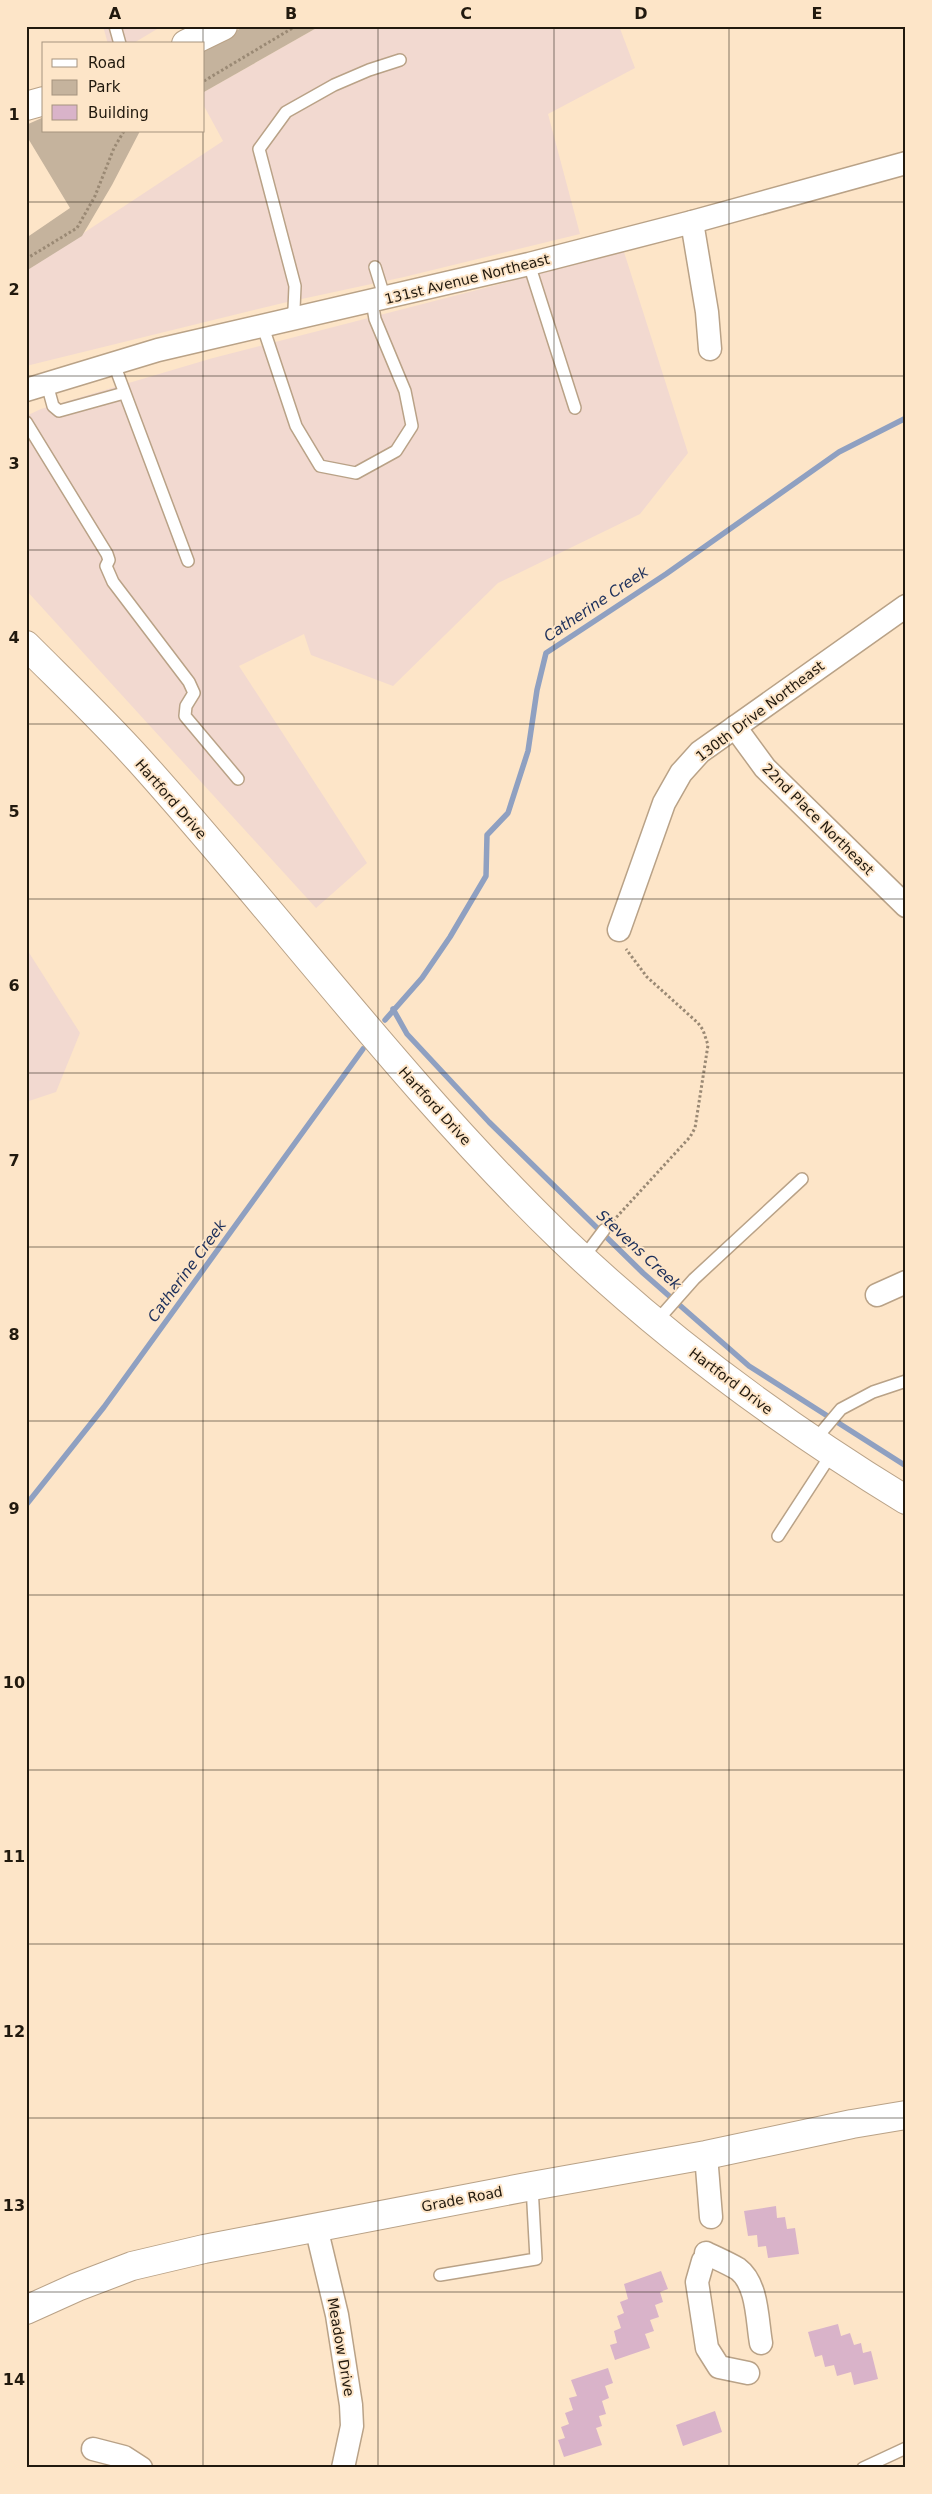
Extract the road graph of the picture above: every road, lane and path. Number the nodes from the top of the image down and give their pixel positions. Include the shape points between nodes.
1 (115, 26) edge
2 (223, 26) edge
3 (296, 26) edge
4 (119, 42) edge
5 (190, 42) edge
6 (400, 60) dead end
7 (205, 80) edge
8 (42, 102) edge
9 (26, 106) edge
10 (123, 132) edge
11 (906, 163) edge
12 (692, 222) junction
13 (26, 259) edge
14 (529, 264) junction
15 (375, 267) dead end
16 (379, 301) junction
17 (290, 320) junction
18 (263, 327) junction
19 (710, 349) dead end
20 (114, 364) junction
21 (36, 387) edge
22 (124, 393) junction
23 (576, 408) dead end
24 (26, 422) edge
25 (188, 561) dead end
26 (906, 606) edge
27 (26, 645) edge
28 (735, 727) junction
29 (238, 779) dead end
30 (906, 906) edge
31 (619, 930) joint
32 (802, 1179) dead end
33 (604, 1230) joint
34 (588, 1251) junction
35 (906, 1282) edge
36 (877, 1296) dead end
37 (661, 1317) junction
38 (906, 1381) edge
39 (823, 1442) junction
40 (906, 1500) edge
41 (778, 1536) dead end
42 (906, 2115) edge
43 (706, 2155) junction
44 (532, 2186) junction
45 (711, 2217) dead end
46 (316, 2227) junction
47 (440, 2274) dead end
48 (26, 2310) edge
49 (761, 2343) dead end
50 (748, 2373) dead end
51 (906, 2448) edge
52 (93, 2449) dead end
53 (141, 2468) edge
54 (343, 2468) edge
55 (863, 2468) edge

1 - 4 lane
2 - 5 main road
3 - 7 path
6 - 17 lane via 334,85 286,112 260,149 294,286 294,309
8 - 9 main road
10 - 13 path via 95,196 76,228
11 - 12 street, 131st Avenue Northeast
12 - 14 street, 131st Avenue Northeast
12 - 19 street
14 - 16 street, 131st Avenue Northeast
14 - 23 lane
15 - 16 lane
16 - 17 street, 131st Avenue Northeast
16 - 18 lane via 374,319 405,391 412,426 396,451 356,473 320,466 296,426
17 - 18 street, 131st Avenue Northeast
18 - 20 street, 131st Avenue Northeast via 158,350
20 - 21 street, 131st Avenue Northeast
20 - 22 lane
21 - 22 lane via 59,411
22 - 25 lane
24 - 29 lane via 107,554 106,566 113,582 189,682 194,693 186,706 185,716
26 - 28 street, 130th Drive Northeast
27 - 34 main road, Hartford Drive via 138,759 398,1064 481,1156
28 - 30 street, 22nd Place Northeast via 764,768
28 - 31 street, 130th Drive Northeast via 700,752 681,772 664,803
31 - 33 path via 634,962 698,1023 708,1045 695,1128 690,1137
32 - 37 lane
33 - 34 lane
34 - 37 main road, Hartford Drive
35 - 36 street
37 - 39 main road, Hartford Drive via 740,1390
38 - 39 lane via 873,1392 841,1408
39 - 40 main road, Hartford Drive
39 - 41 lane
42 - 43 main road, Grade Road
43 - 44 main road, Grade Road
43 - 45 street
44 - 46 main road, Grade Road
44 - 47 lane via 536,2259
46 - 48 main road, Grade Road via 132,2266
46 - 54 street, Meadow Drive via 337,2315 351,2405 352,2426
49 - 50 street via 755,2302 748,2283 739,2270 705,2257 697,2282 707,2348 719,2368
51 - 55 lane
52 - 53 street via 124,2457

